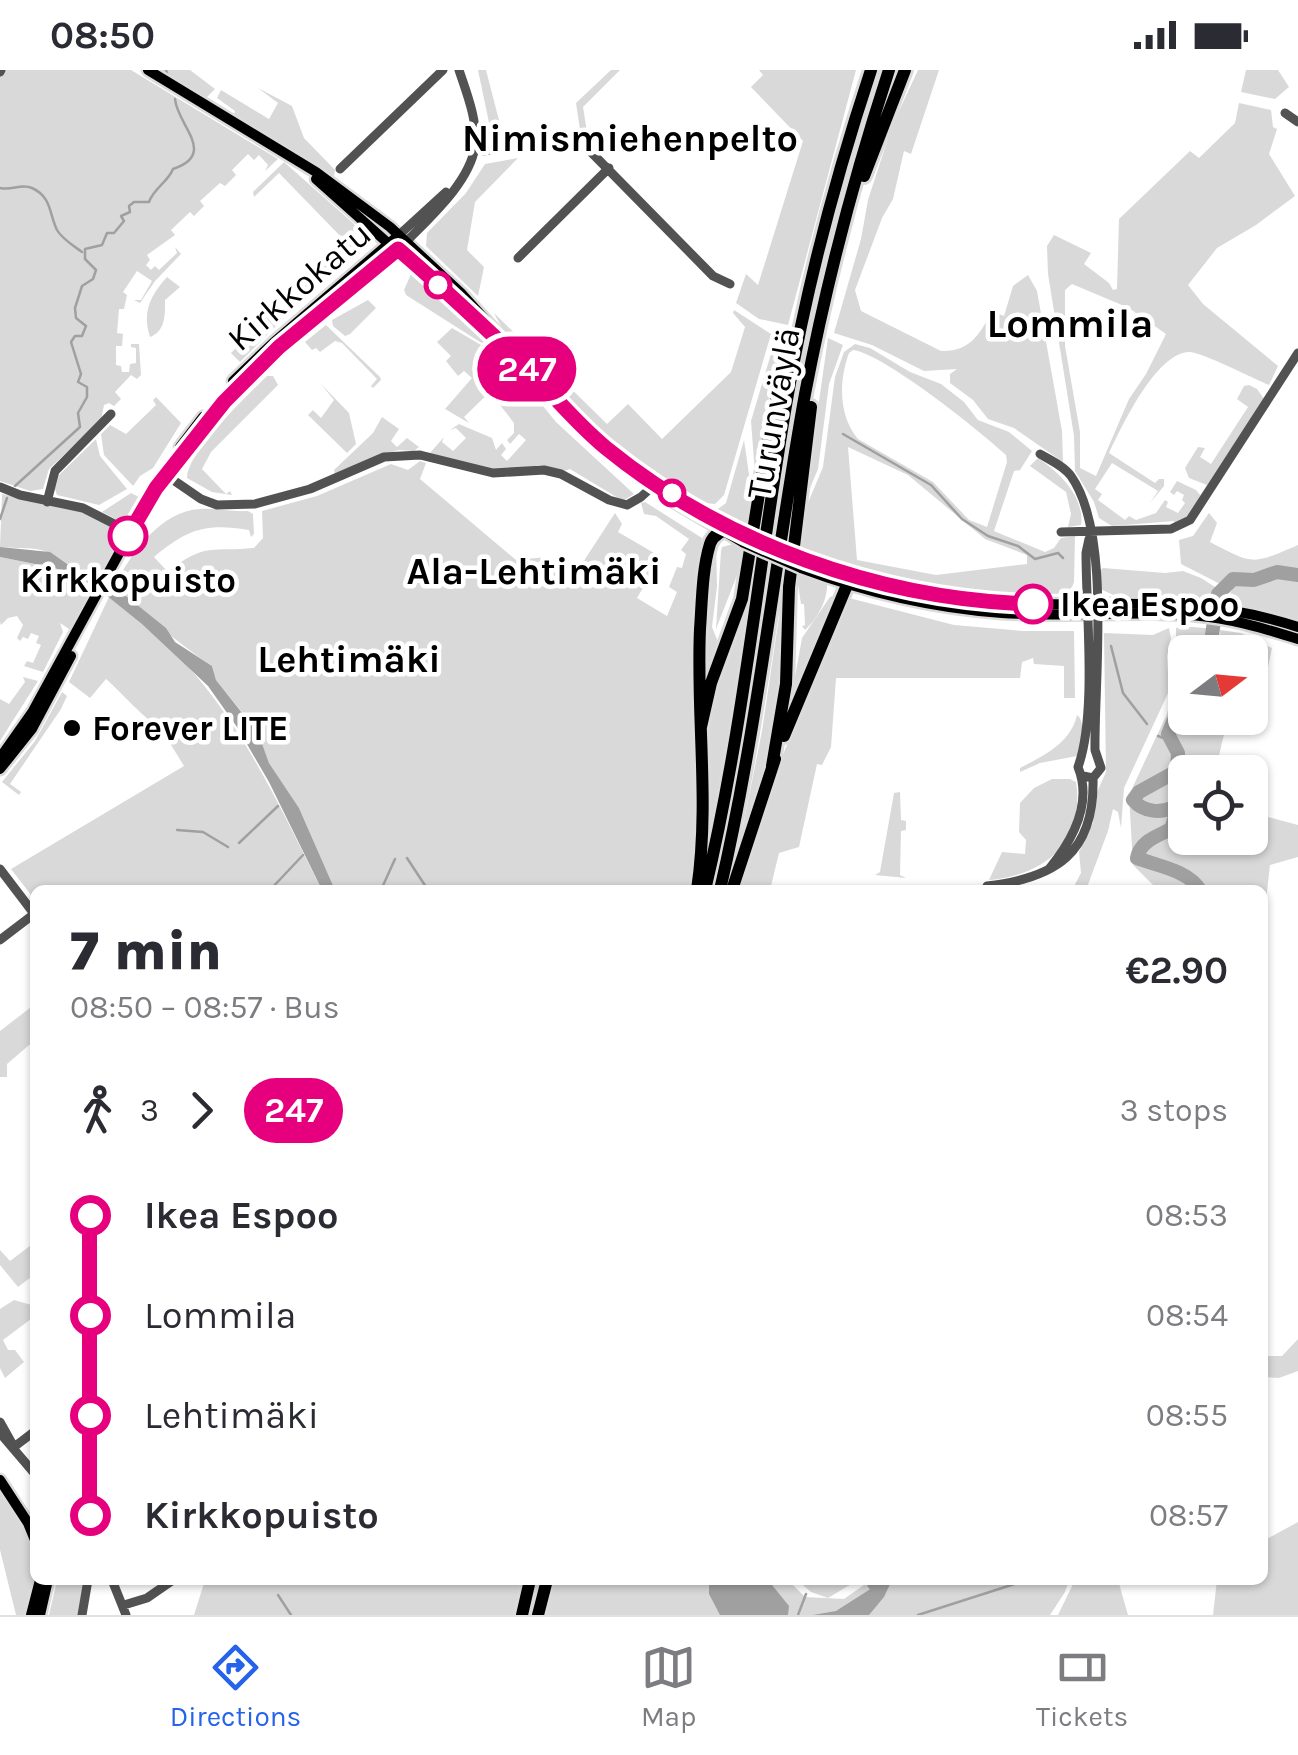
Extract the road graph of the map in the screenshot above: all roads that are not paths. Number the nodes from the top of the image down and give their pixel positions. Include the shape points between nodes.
1 (148, 70) edge
2 (443, 70) edge
3 (460, 70) edge
4 (863, 70) edge
5 (870, 70) edge
6 (888, 70) edge
7 (905, 70) edge
8 (859, 106) junction
9 (1285, 112) dead end
10 (1298, 122) edge
11 (475, 146) junction
12 (609, 168) junction
13 (340, 169) dead end
14 (398, 242) junction
15 (835, 252) junction
16 (518, 258) dead end
17 (730, 284) dead end
18 (806, 304) junction
19 (823, 306) junction
20 (1298, 352) edge
21 (110, 414) dead end
22 (1040, 454) dead end
23 (166, 475) junction
24 (654, 484) junction
25 (0, 488) edge
26 (46, 502) junction
27 (130, 532) junction
28 (1061, 532) dead end
29 (1091, 532) junction
30 (736, 533) junction
31 (844, 578) junction
32 (1092, 610) junction
33 (1233, 615) junction
34 (84, 622) junction
35 (1298, 626) edge
36 (1298, 639) edge
37 (701, 727) junction
38 (1083, 757) junction
39 (1095, 757) junction
40 (0, 758) edge
41 (772, 766) junction
42 (0, 769) edge
43 (1088, 777) junction
44 (0, 869) edge
45 (698, 885) edge
46 (706, 885) edge
47 (721, 885) edge
48 (734, 885) edge
49 (994, 885) edge
50 (30, 910) edge
51 (30, 918) edge
52 (0, 940) edge
53 (0, 1422) edge
54 (0, 1432) edge
55 (30, 1435) edge
56 (14, 1447) junction
57 (0, 1468) edge
58 (30, 1468) edge
59 (0, 1480) edge
60 (30, 1514) edge
61 (30, 1528) edge
62 (42, 1585) edge
63 (43, 1585) edge
64 (87, 1585) edge
65 (114, 1585) edge
66 (166, 1585) edge
67 (529, 1585) edge
68 (546, 1585) edge
69 (125, 1610) edge
70 (32, 1615) edge
71 (40, 1615) edge
72 (82, 1615) edge
73 (522, 1615) edge
74 (538, 1615) edge

1 - 14 main road via 330,181
2 - 13 street
3 - 11 street
4 - 8 highway
5 - 8 highway, Turunväylä
6 - 15 highway, Turunväylä
7 - 15 highway
8 - 18 highway, Turunväylä
9 - 10 street
11 - 12 street via 491,140 580,146
11 - 14 street via 456,184
12 - 16 street
12 - 17 street via 713,276
14 - 23 main road, Kirkkokatu via 256,369
14 - 24 main road via 462,294 579,424
15 - 19 highway, Turunväylä
18 - 37 highway via 791,337 770,426 742,599
18 - 46 highway, Turunväylä
19 - 41 highway
19 - 47 highway, Turunväylä
20 - 29 street via 1190,520 1170,529
21 - 26 street via 55,471
22 - 29 street via 1071,476
23 - 24 street via 218,505 255,504 384,457 420,455 493,472 544,470 632,504
23 - 27 main road, Kirkkokatu
24 - 30 main road
25 - 26 street
26 - 27 street via 83,508
27 - 34 main road, Kirkkokatu
28 - 29 street
29 - 32 street via 1086,553
30 - 31 main road, bridge
30 - 37 highway via 711,540 702,606
31 - 32 main road via 966,609
31 - 41 highway
32 - 33 main road
32 - 38 street
32 - 39 street
33 - 35 main road
33 - 36 main road
34 - 40 main road, Kirkkokatu
34 - 42 main road, Kirkkokatu via 40,715
37 - 45 highway via 705,815
38 - 39 street
38 - 43 street via 1078,767
39 - 43 street via 1101,768
41 - 48 highway
43 - 49 street via 1078,823 1049,870
44 - 50 street
51 - 52 street
53 - 56 street
54 - 56 street
55 - 56 street
56 - 58 street
57 - 60 main road
59 - 61 main road
62 - 70 main road
63 - 71 main road
64 - 72 street
65 - 69 street
66 - 69 street
67 - 73 highway
68 - 74 highway

